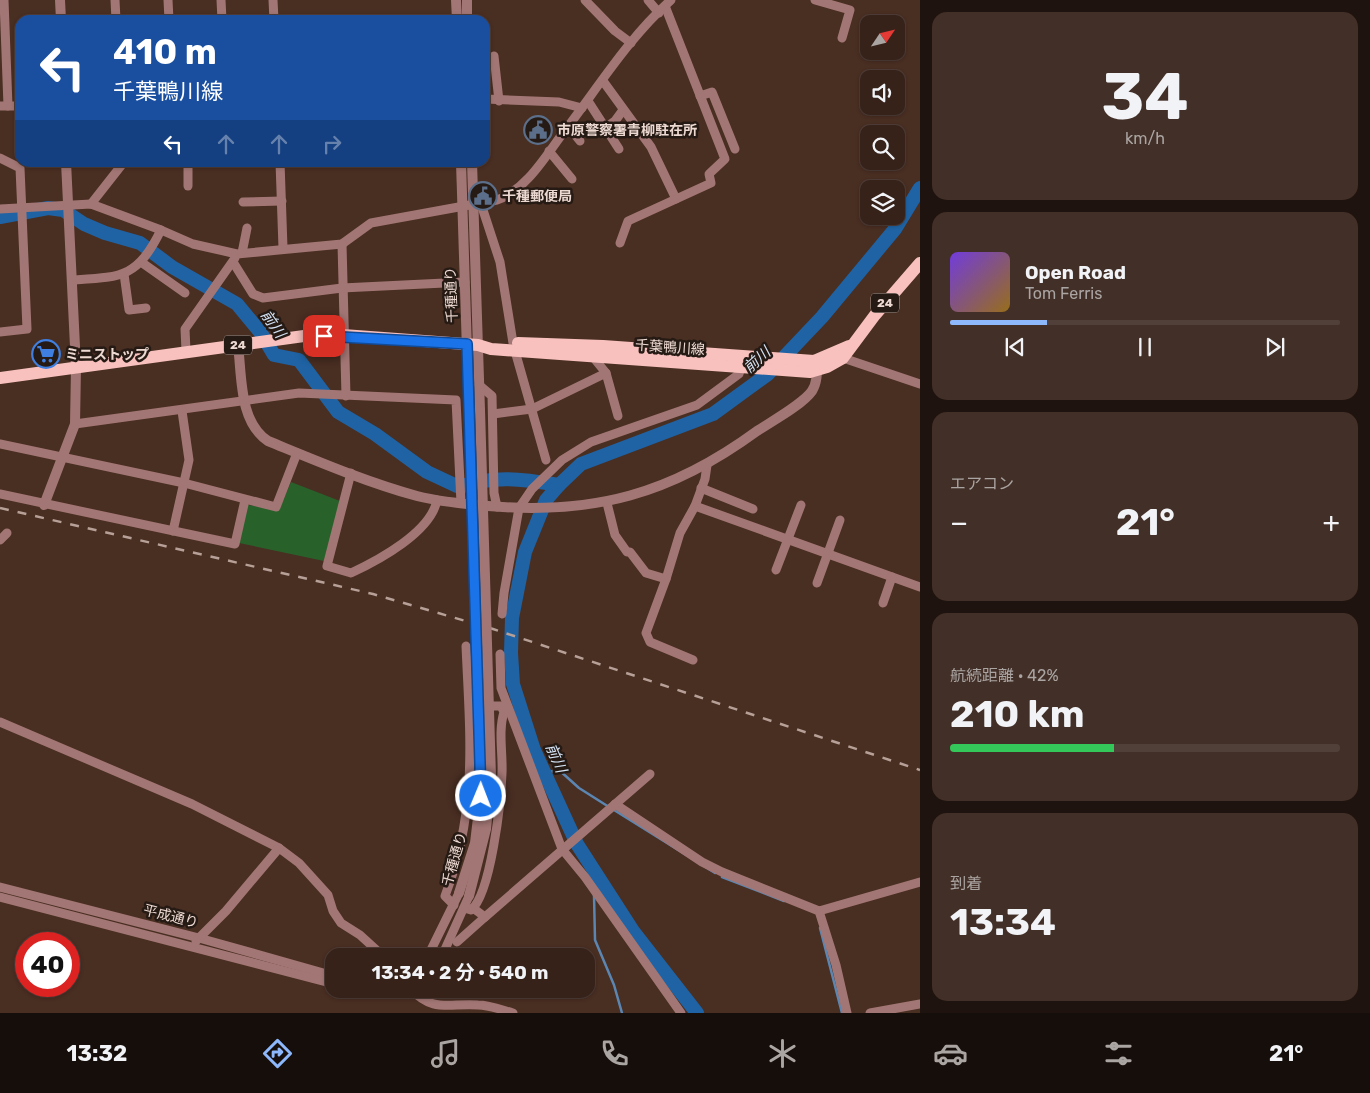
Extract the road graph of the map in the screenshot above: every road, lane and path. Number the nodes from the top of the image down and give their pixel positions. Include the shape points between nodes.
1 (4, 0) edge
2 (60, 0) edge
3 (115, 0) edge
4 (168, 0) edge
5 (221, 0) edge
6 (273, 0) edge
7 (456, 0) edge
8 (467, 0) edge
9 (586, 0) edge
10 (648, 0) edge
11 (815, 0) edge
12 (665, 6) edge
13 (61, 15) edge
14 (116, 15) edge
15 (169, 15) edge
16 (222, 15) edge
17 (274, 15) edge
18 (456, 15) edge
19 (467, 15) edge
20 (842, 38) dead end
21 (631, 44) junction
22 (494, 56) dead end
23 (602, 81) junction
24 (700, 96) junction
25 (490, 100) edge
26 (499, 101) junction
27 (585, 105) junction
28 (4, 106) edge
29 (623, 110) junction
30 (568, 126) junction
31 (605, 128) junction
32 (580, 141) dead end
33 (619, 149) dead end
34 (735, 149) dead end
35 (550, 151) junction
36 (0, 158) edge
37 (15, 166) edge
38 (18, 167) edge
39 (66, 167) edge
40 (120, 167) edge
41 (188, 167) edge
42 (280, 167) edge
43 (461, 167) edge
44 (473, 167) edge
45 (572, 179) dead end
46 (188, 186) dead end
47 (676, 199) junction
48 (282, 201) junction
49 (243, 202) dead end
50 (92, 204) junction
51 (477, 204) junction
52 (68, 205) junction
53 (462, 205) junction
54 (22, 208) junction
55 (0, 209) edge
56 (247, 228) dead end
57 (161, 230) junction
58 (620, 243) dead end
59 (342, 244) junction
60 (284, 248) junction
61 (237, 256) junction
62 (141, 262) junction
63 (920, 263) edge
64 (124, 274) junction
65 (72, 280) junction
66 (464, 282) junction
67 (342, 288) junction
68 (184, 293) dead end
69 (146, 308) dead end
70 (0, 332) edge
71 (343, 335) junction
72 (472, 344) junction
73 (851, 345) junction
74 (238, 346) junction
75 (514, 347) junction
76 (186, 351) junction
77 (593, 356) junction
78 (843, 358) junction
79 (813, 364) junction
80 (76, 367) junction
81 (745, 367) junction
82 (606, 373) junction
83 (0, 378) edge
84 (920, 384) edge
85 (479, 385) junction
86 (346, 396) junction
87 (246, 400) junction
88 (532, 409) junction
89 (182, 411) junction
90 (493, 414) junction
91 (618, 416) dead end
92 (75, 424) junction
93 (0, 444) edge
94 (297, 453) junction
95 (63, 456) junction
96 (546, 460) dead end
97 (707, 465) junction
98 (351, 473) junction
99 (184, 483) junction
100 (701, 488) junction
101 (0, 494) edge
102 (245, 500) junction
103 (437, 500) junction
104 (461, 503) junction
105 (607, 503) junction
106 (44, 505) junction
107 (801, 505) dead end
108 (497, 506) junction
109 (695, 506) junction
110 (519, 508) junction
111 (753, 509) dead end
112 (840, 520) dead end
113 (173, 531) junction
114 (788, 540) junction
115 (828, 554) junction
116 (776, 570) dead end
117 (892, 577) junction
118 (666, 579) junction
119 (816, 583) dead end
120 (920, 587) edge
121 (882, 603) dead end
122 (502, 614) dead end
123 (693, 660) dead end
124 (468, 706) junction
125 (0, 722) edge
126 (502, 727) junction
127 (515, 727) junction
128 (650, 774) dead end
129 (612, 807) junction
130 (279, 848) junction
131 (562, 850) junction
132 (920, 882) edge
133 (0, 887) edge
134 (464, 894) junction
135 (0, 897) edge
136 (454, 905) junction
137 (468, 908) junction
138 (819, 911) junction
139 (485, 917) junction
140 (199, 938) junction
141 (457, 942) dead end
142 (191, 945) junction
143 (374, 948) edge
144 (432, 948) edge
145 (446, 948) edge
146 (325, 973) edge
147 (325, 982) edge
148 (418, 998) edge
149 (920, 1004) edge
150 (513, 1013) edge
151 (681, 1013) edge
152 (847, 1013) edge
153 (870, 1013) edge

1 - 28 street
2 - 13 street
3 - 14 street
4 - 15 street
5 - 16 street
6 - 17 street
7 - 18 street
8 - 19 street
9 - 21 street
10 - 12 street
11 - 20 street via 850,10
12 - 21 street
12 - 24 street
21 - 23 street
22 - 26 street
23 - 27 street
23 - 29 street
24 - 34 street via 712,92
24 - 47 street via 725,159 709,174 711,183
25 - 26 street
26 - 27 street
27 - 30 street
27 - 31 street
29 - 31 street
29 - 47 street via 651,147
30 - 32 street
30 - 35 street
31 - 33 street
35 - 45 street
35 - 51 street via 506,197
36 - 37 street
38 - 54 street
39 - 52 street
40 - 50 street
41 - 46 street
42 - 48 street
43 - 53 street, 千種通り
44 - 51 street, 千種通り
47 - 58 street via 628,221
48 - 49 street
48 - 60 street
50 - 52 street
50 - 57 street
51 - 53 street
51 - 72 street, 千種通り
51 - 75 street via 500,262
52 - 54 street
52 - 65 street
53 - 59 street via 371,223
53 - 66 street, 千種通り
54 - 55 street
54 - 70 street via 27,329
56 - 61 street
57 - 61 street via 193,244
57 - 62 street
59 - 60 street
59 - 67 street
60 - 61 street
61 - 67 street via 254,294 263,298
61 - 76 street via 185,329
62 - 64 street
62 - 68 street
63 - 73 main road, 千葉鴨川線 / 24
64 - 65 street via 115,278
64 - 69 street via 129,310
65 - 80 street
66 - 67 street
66 - 72 street, 千種通り
67 - 71 street
71 - 72 main road, 千葉鴨川線 / 24
71 - 74 main road, 千葉鴨川線 / 24 via 304,336
71 - 86 street
72 - 75 main road, 千葉鴨川線 / 24 via 491,342
72 - 85 street, 千種通り
72 - 134 street, 千種通り, bridge via 469,414 482,784 475,843
73 - 78 main road, 千葉鴨川線 / 24
73 - 79 main road, 千葉鴨川線 / 24
74 - 76 main road, 千葉鴨川線 / 24
74 - 87 street
75 - 77 main road, 千葉鴨川線 / 24
75 - 79 main road, 千葉鴨川線 / 24 via 603,346
75 - 88 street
76 - 80 main road, 千葉鴨川線 / 24
77 - 81 main road, 千葉鴨川線 / 24
77 - 82 street
78 - 79 main road, 千葉鴨川線 / 24
78 - 84 street
79 - 81 main road, 千葉鴨川線 / 24 via 794,371
79 - 97 street via 814,385 808,395
80 - 83 main road, 千葉鴨川線 / 24
80 - 92 street
81 - 110 street via 697,406 591,442 562,460 532,489
82 - 88 street
82 - 91 street
85 - 90 street via 492,396
85 - 134 street, 千種通り, bridge via 491,777 486,829
86 - 87 street via 299,393
86 - 104 street via 456,400
87 - 89 street
87 - 94 street via 248,416 256,431 268,442
88 - 90 street
88 - 96 street
89 - 92 street
89 - 99 street via 189,460
90 - 108 street
92 - 95 street
93 - 95 street
94 - 98 street
94 - 102 street via 276,507
95 - 99 street
95 - 106 street
97 - 100 street
97 - 105 street
98 - 103 street
98 - 103 street via 327,566 351,573 387,554 425,524 435,511
99 - 102 street
99 - 113 street
100 - 109 street
100 - 111 street
101 - 106 street
102 - 113 street via 235,544
103 - 104 street
104 - 108 street
105 - 110 street via 564,508
105 - 118 street via 615,535 627,552 646,573
106 - 113 street
107 - 114 street
108 - 110 street
109 - 114 street
109 - 118 street via 680,533
110 - 122 street
112 - 115 street
114 - 115 street
114 - 116 street
115 - 117 street
115 - 119 street
117 - 120 street
117 - 121 street
118 - 123 street via 650,619 647,637 664,649
124 - 126 street via 501,706 504,712
124 - 127 street via 466,649 500,658 501,688
124 - 136 street via 469,799 460,851 445,896
125 - 130 street via 192,804
126 - 127 street
126 - 137 street via 497,830 478,902
127 - 131 street
128 - 129 street
129 - 131 street
129 - 138 street via 715,869
130 - 140 street
130 - 143 street via 299,863 328,895 341,924
131 - 139 street
131 - 151 street via 585,877
132 - 138 street
133 - 140 street, 平成通り
134 - 136 street, 千種通り
134 - 137 street, 千種通り
135 - 142 street, 平成通り
136 - 144 street, 千種通り
137 - 139 street
137 - 145 street, 千種通り
138 - 152 street
139 - 141 street
140 - 142 street
140 - 146 street, 平成通り
142 - 147 street, 平成通り
148 - 150 street via 435,1009 481,1005
149 - 153 street

